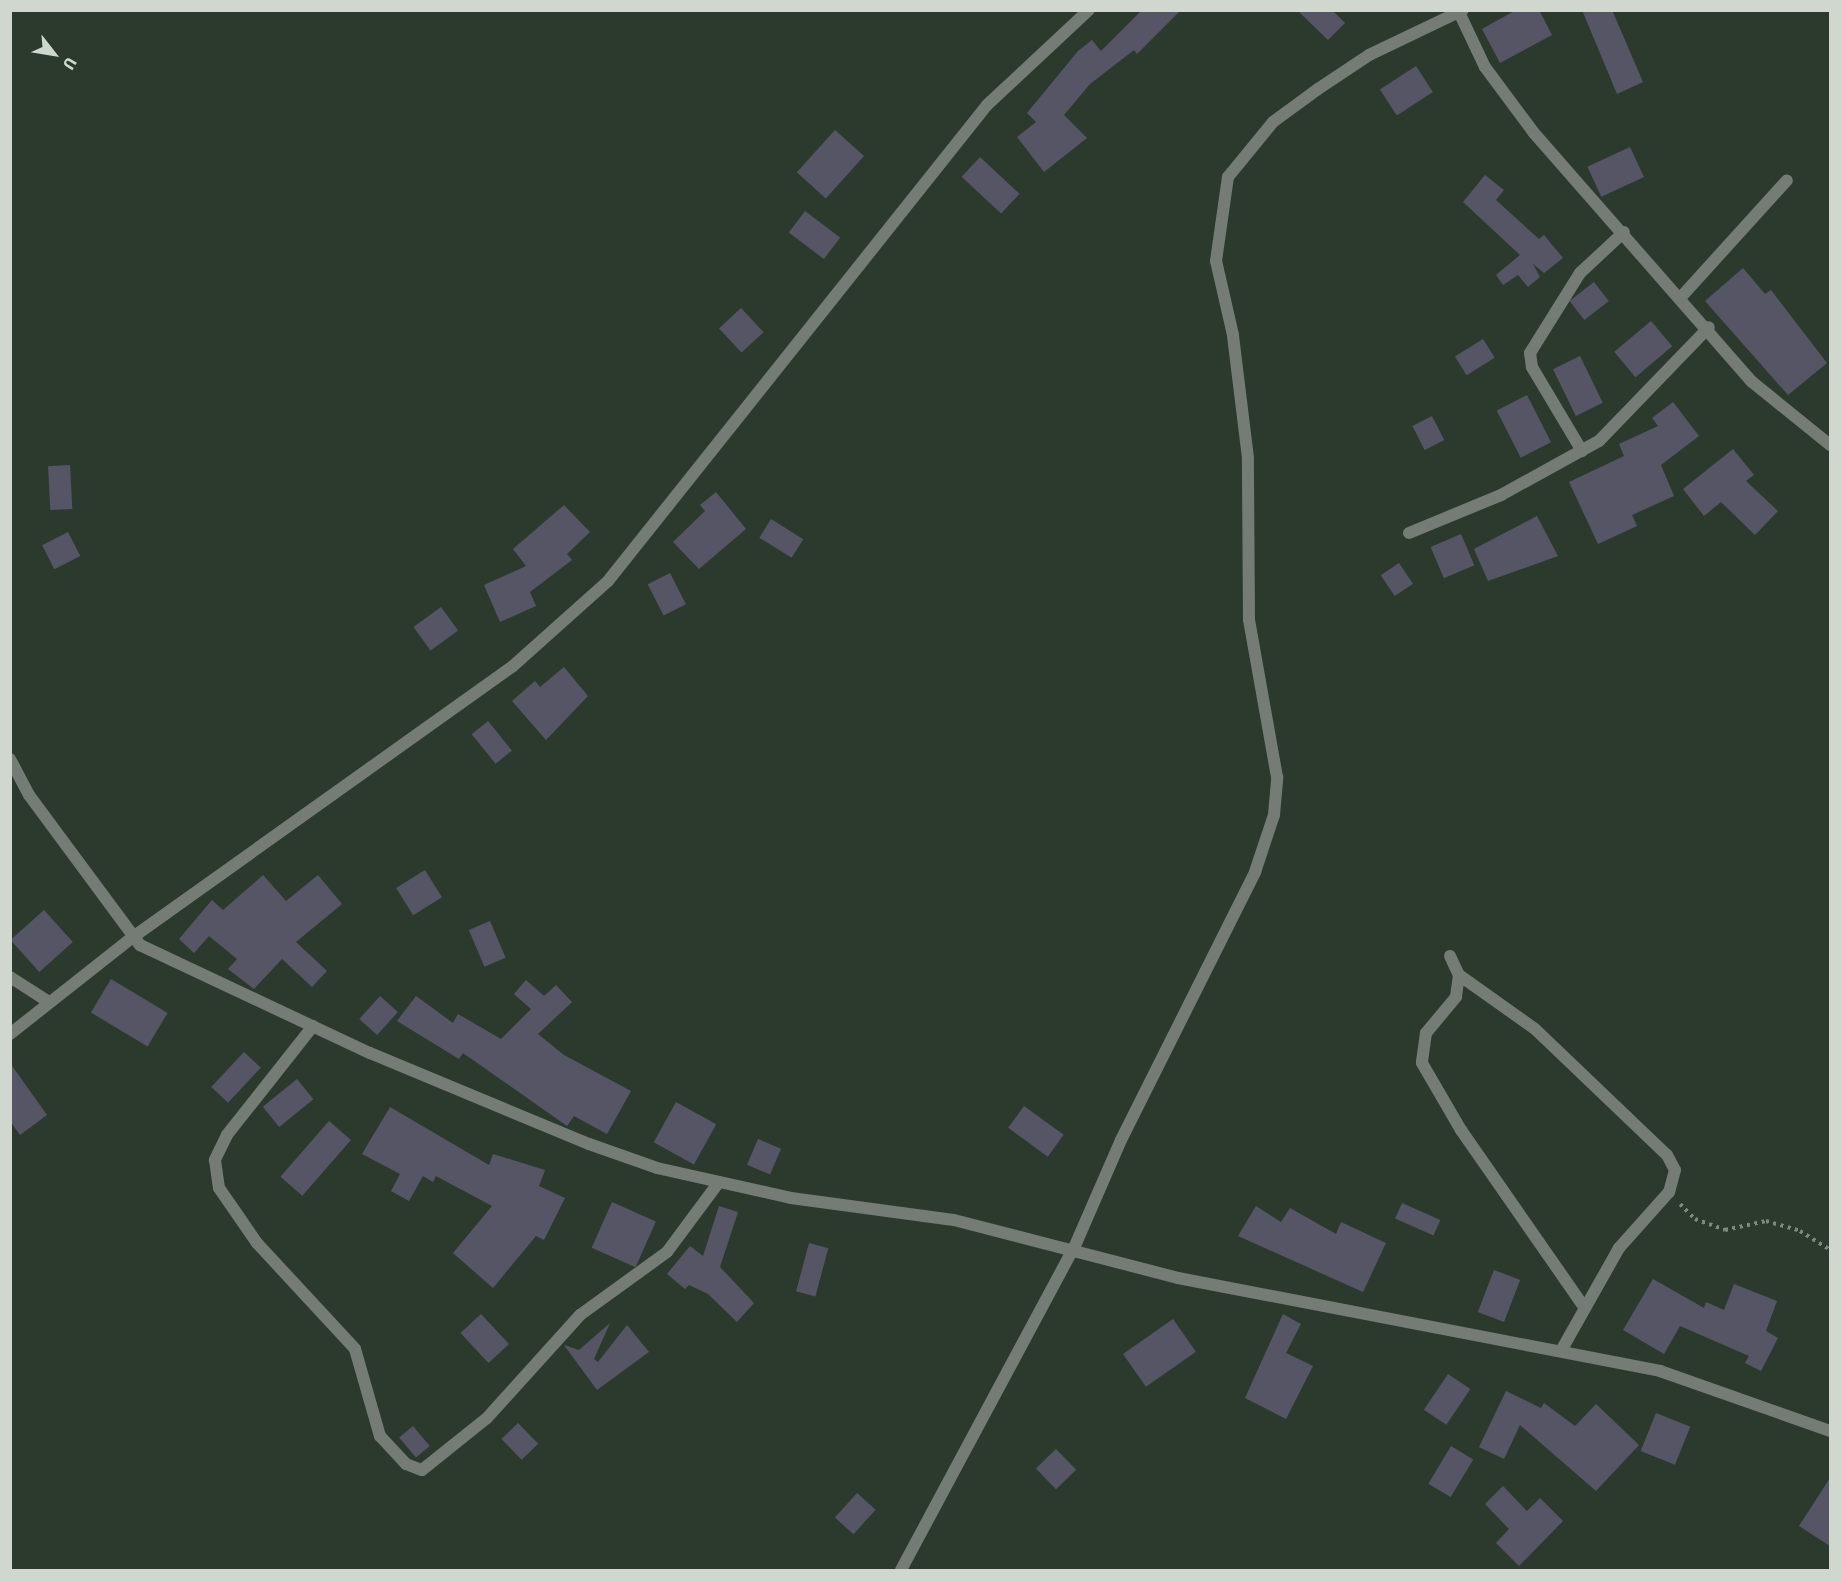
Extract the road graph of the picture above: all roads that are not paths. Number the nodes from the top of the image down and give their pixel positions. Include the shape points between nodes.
1 (1089, 10) edge
2 (1460, 11) edge
3 (1787, 180) dead end
4 (1624, 232) junction
5 (1682, 296) junction
6 (1709, 327) junction
7 (1830, 444) edge
8 (1582, 451) junction
9 (1409, 533) dead end
10 (10, 759) edge
11 (133, 937) junction
12 (1450, 956) dead end
13 (1459, 975) junction
14 (10, 977) edge
15 (49, 1002) junction
16 (313, 1026) junction
17 (10, 1034) edge
18 (719, 1182) junction
19 (1074, 1248) junction
20 (1584, 1307) junction
21 (1561, 1351) junction
22 (1830, 1431) edge
23 (901, 1570) edge

1 - 11 street via 987,105 608,581 513,666
2 - 4 street via 1485,67 1527,123
2 - 19 street via 1369,55 1318,89 1273,122 1228,177 1216,261 1233,335 1248,458 1249,620 1277,777 1274,815 1255,872 1121,1140
3 - 5 street
4 - 5 street
4 - 8 street via 1580,273 1530,353 1532,367
5 - 6 street
6 - 7 street via 1771,400
6 - 8 street
8 - 9 street via 1501,495
10 - 11 street via 29,795
11 - 15 street
11 - 16 street via 154,953
12 - 13 street
13 - 20 street via 1456,997 1426,1033 1422,1063 1461,1130
13 - 20 street via 1535,1029 1667,1155 1675,1170 1669,1192 1619,1248
14 - 15 street
15 - 17 street
16 - 18 street via 589,1144 657,1168
16 - 18 street via 227,1135 215,1160 219,1188 257,1243 355,1349 380,1436 406,1464 422,1470 487,1418 580,1315 667,1252
18 - 19 street via 791,1198 954,1220
19 - 21 street via 1178,1278
19 - 23 street
20 - 21 street
21 - 22 street via 1660,1371

